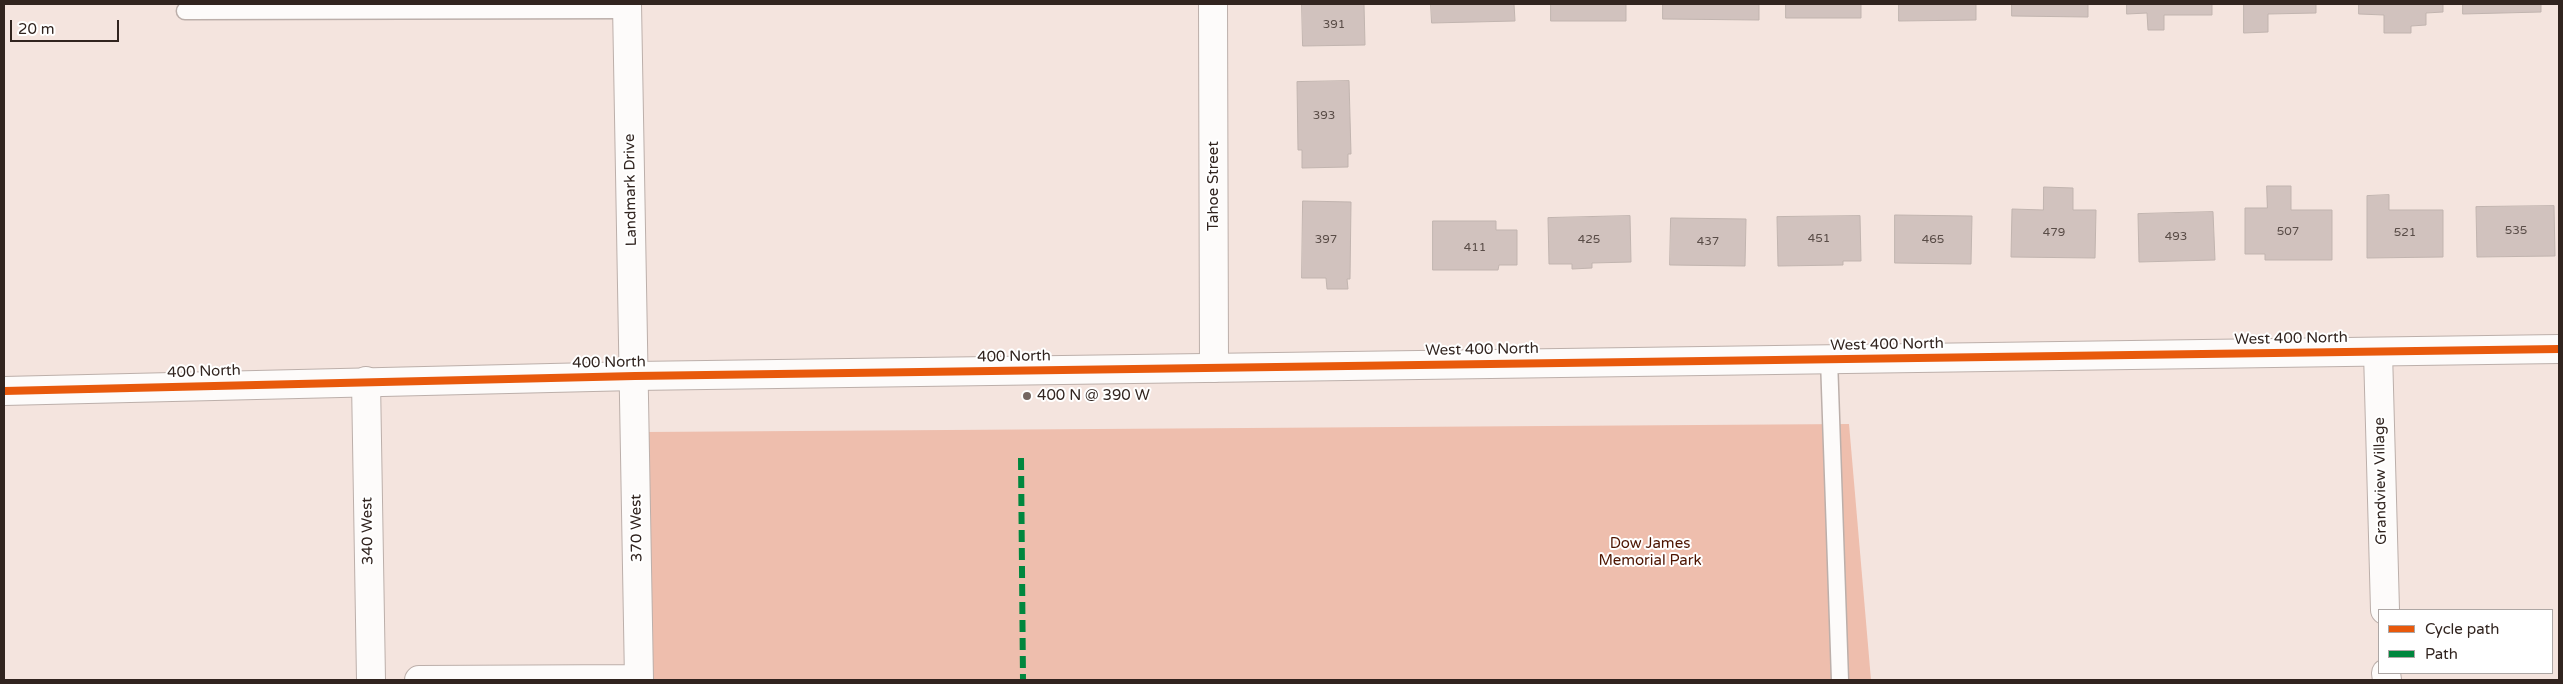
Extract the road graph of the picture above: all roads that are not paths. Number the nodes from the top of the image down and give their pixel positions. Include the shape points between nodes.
1 (1213, 4) edge
2 (627, 7) edge
3 (184, 11) dead end
4 (2559, 350) edge
5 (2378, 352) junction
6 (1829, 359) junction
7 (1214, 368) junction
8 (635, 376) junction
9 (366, 381) junction
10 (4, 391) edge
11 (2385, 609) edge
12 (370, 680) edge
13 (419, 680) edge
14 (639, 680) edge
15 (1840, 680) edge

1 - 7 street, Tahoe Street
2 - 3 lane
2 - 8 street, Landmark Drive
4 - 5 street, West 400 North
5 - 6 street, West 400 North
5 - 11 street, Grandview Village
6 - 7 street, West 400 North
6 - 15 lane
7 - 8 street, 400 North
8 - 9 street, 400 North
8 - 14 street, 370 West
9 - 10 street, 400 North
9 - 12 street, 340 West
13 - 14 street

